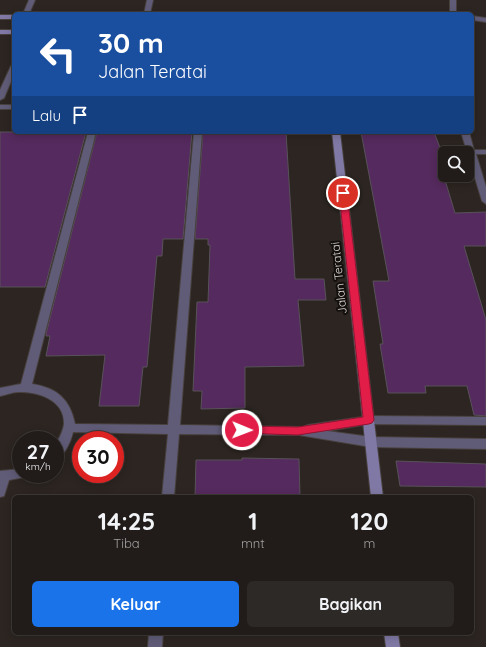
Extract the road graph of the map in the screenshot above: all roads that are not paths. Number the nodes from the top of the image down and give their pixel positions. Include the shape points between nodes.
1 (32, 0) edge
2 (150, 0) edge
3 (454, 0) edge
4 (27, 12) edge
5 (148, 12) edge
6 (453, 12) edge
7 (0, 17) edge
8 (12, 17) edge
9 (474, 18) edge
10 (486, 20) edge
11 (0, 32) edge
12 (12, 32) edge
13 (12, 71) edge
14 (0, 98) edge
15 (0, 107) edge
16 (12, 107) edge
17 (91, 134) edge
18 (198, 134) edge
19 (336, 134) edge
20 (466, 134) edge
21 (469, 146) edge
22 (474, 152) edge
23 (486, 152) edge
24 (474, 162) edge
25 (486, 201) edge
26 (26, 387) junction
27 (0, 392) edge
28 (369, 420) junction
29 (486, 421) edge
30 (70, 428) junction
31 (174, 429) junction
32 (298, 431) junction
33 (64, 442) edge
34 (371, 442) junction
35 (486, 444) edge
36 (12, 475) edge
37 (2, 476) edge
38 (0, 492) edge
39 (168, 495) edge
40 (377, 495) edge
41 (156, 635) edge
42 (391, 635) edge
43 (155, 647) edge
44 (393, 647) edge

1 - 4 street
2 - 5 street
3 - 6 street
7 - 8 street
9 - 10 street
11 - 12 street
13 - 14 street
15 - 16 street
17 - 26 street
18 - 31 street
19 - 28 street, Jalan Teratai
20 - 21 street
22 - 23 street
24 - 25 street
26 - 27 street
26 - 30 street via 39,389 60,399 70,417
28 - 29 street
28 - 32 street
28 - 34 street, Jalan Teratai
30 - 31 street
30 - 33 street
31 - 32 street
31 - 39 street
32 - 34 street
34 - 35 street
34 - 40 street, Jalan Teratai
36 - 37 street
37 - 38 street
41 - 43 street
42 - 44 street

